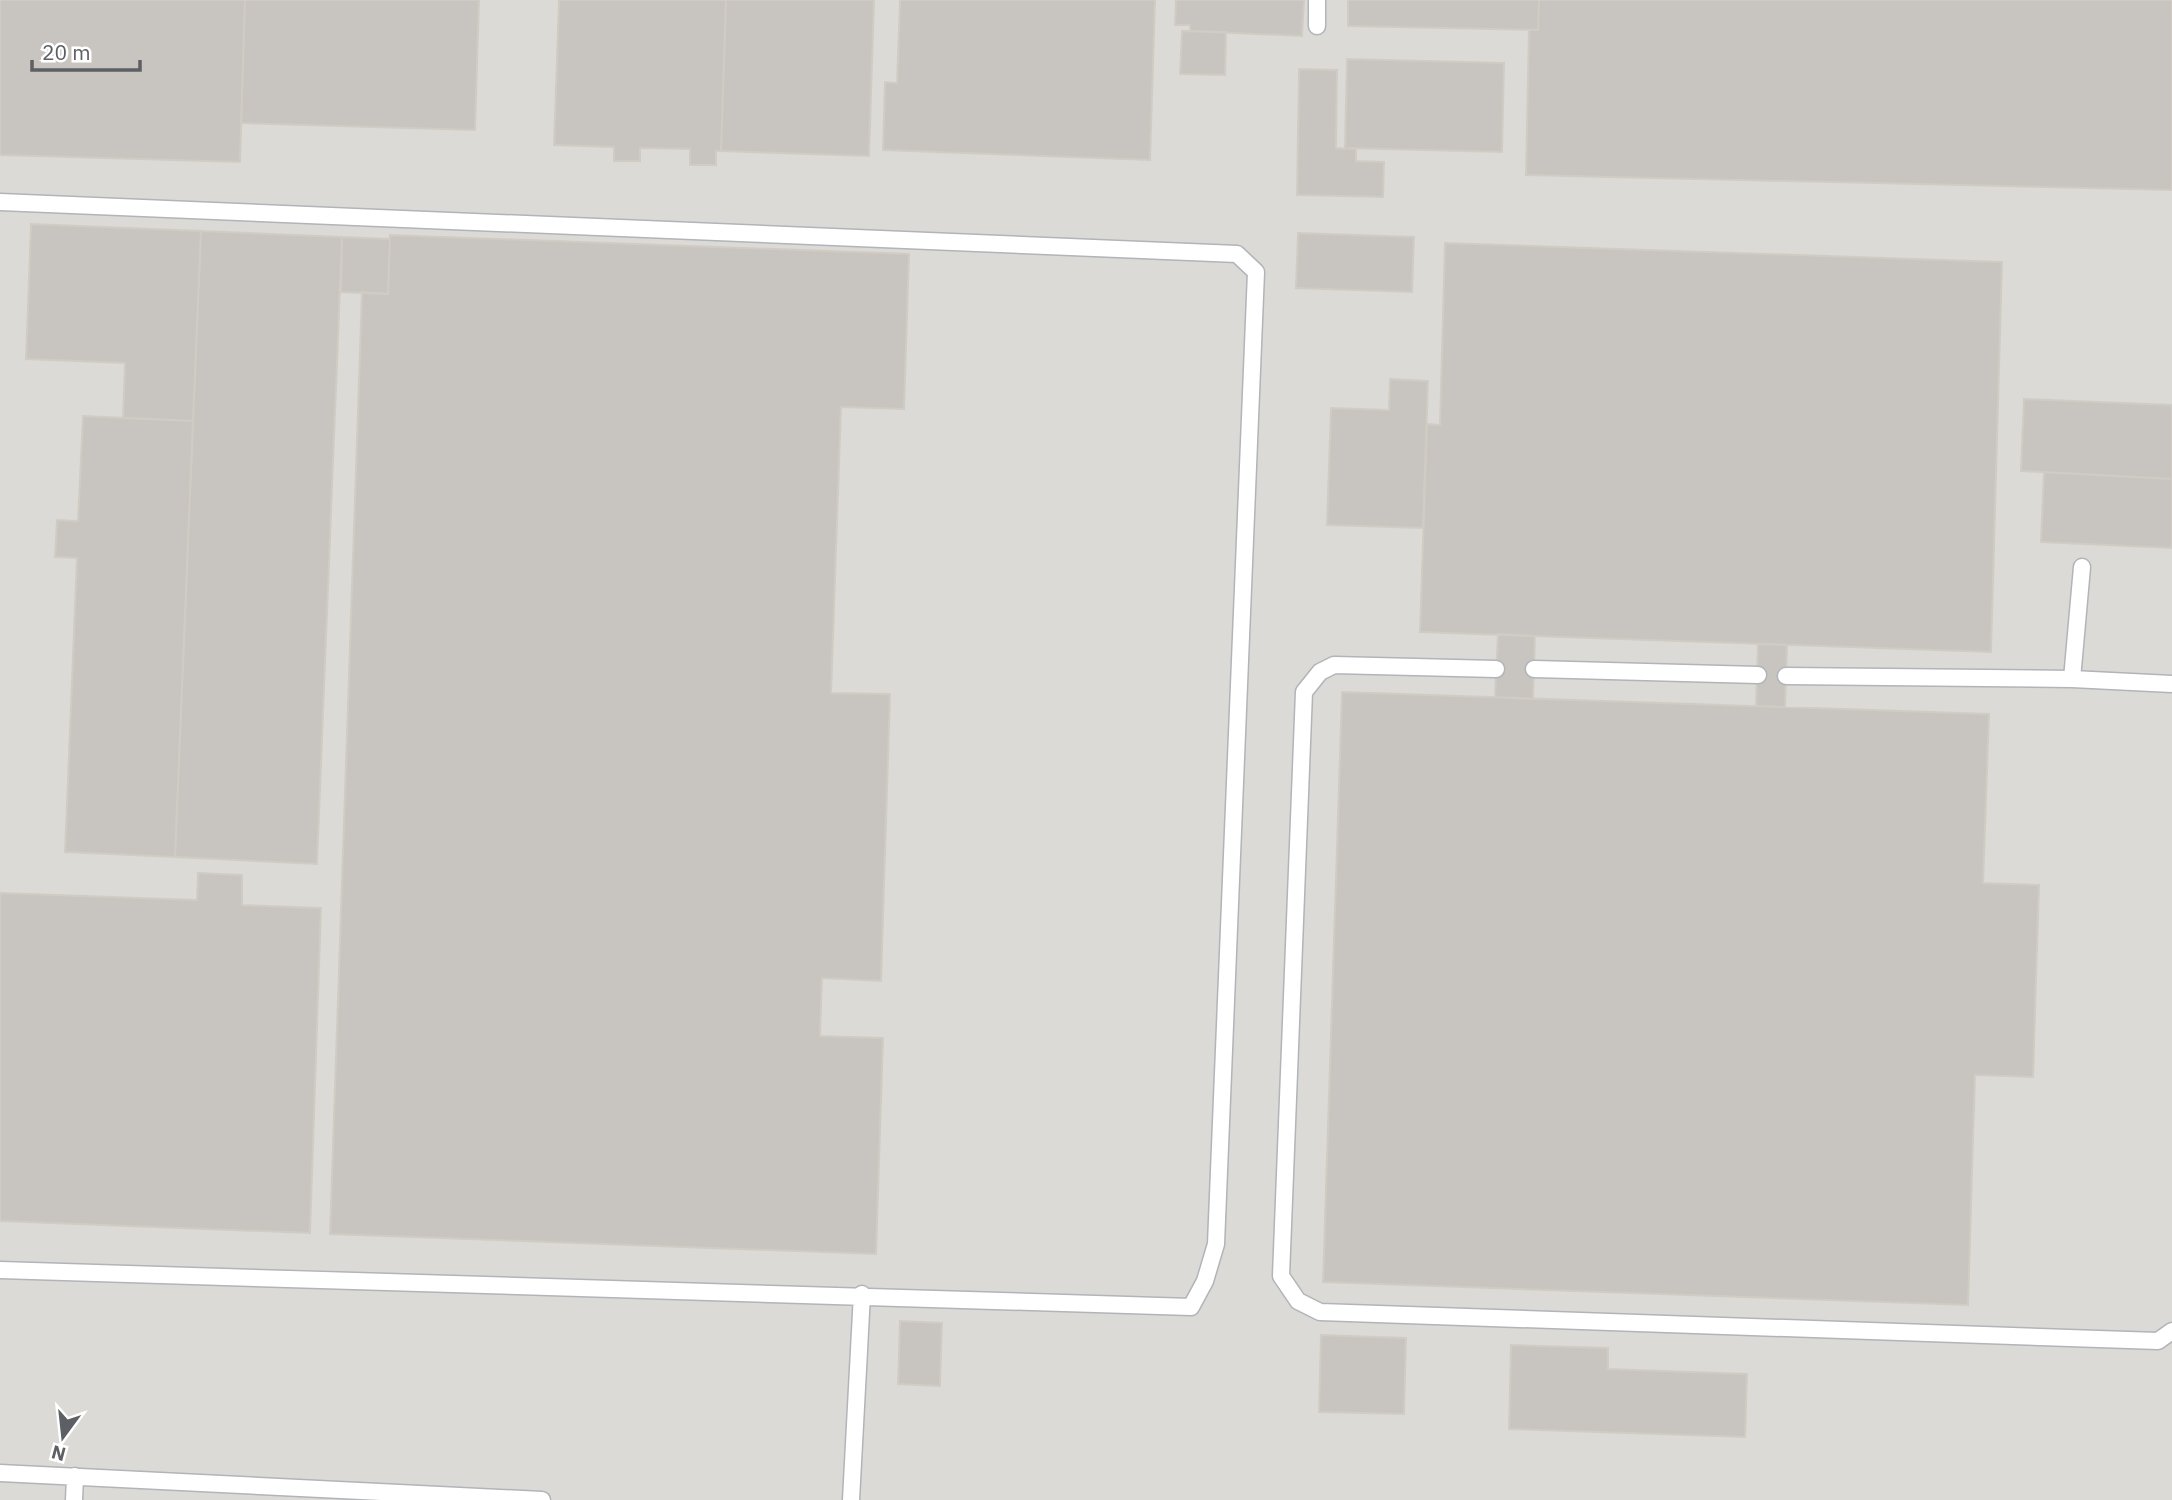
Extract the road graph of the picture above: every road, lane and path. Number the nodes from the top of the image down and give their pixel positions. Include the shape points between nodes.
1 (1317, 0) edge
2 (1317, 26) dead end
3 (0, 202) edge
4 (2082, 567) dead end
5 (1496, 669) dead end
6 (1534, 670) dead end
7 (1758, 675) dead end
8 (1786, 676) dead end
9 (2072, 679) junction
10 (2172, 684) edge
11 (0, 1270) edge
12 (862, 1294) junction
13 (2172, 1331) edge
14 (0, 1473) edge
15 (75, 1476) junction
16 (74, 1500) edge
17 (542, 1500) edge
18 (851, 1500) edge

1 - 2 lane
3 - 12 lane via 1237,254 1256,272 1216,1244 1205,1281 1191,1307
4 - 9 lane
5 - 13 lane via 1334,665 1320,672 1304,692 1281,1276 1298,1301 1320,1312 1572,1321 2158,1341
6 - 7 lane
8 - 9 lane
9 - 10 lane
11 - 12 lane
12 - 18 lane
14 - 15 lane
15 - 16 lane
15 - 17 lane

